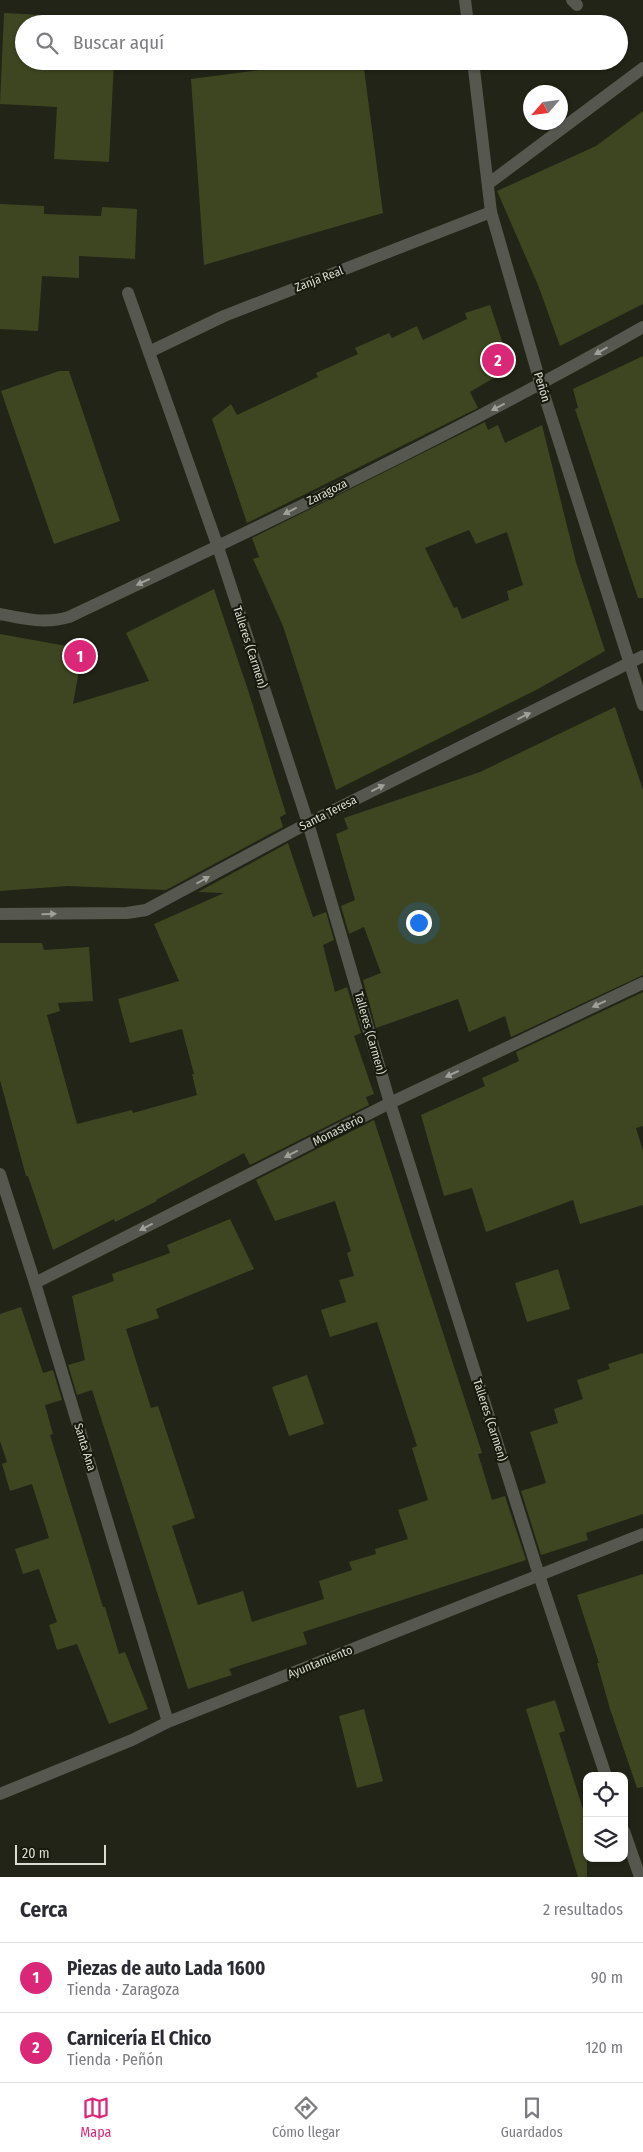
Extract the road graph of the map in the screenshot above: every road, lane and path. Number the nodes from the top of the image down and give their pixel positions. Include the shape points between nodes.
1 (465, 0) edge
2 (467, 15) edge
3 (643, 68) edge
4 (474, 70) edge
5 (488, 184) junction
6 (491, 212) junction
7 (128, 293) dead end
8 (643, 327) edge
9 (149, 352) junction
10 (541, 385) junction
11 (218, 547) junction
12 (0, 614) edge
13 (643, 656) edge
14 (630, 664) junction
15 (643, 706) edge
16 (308, 823) junction
17 (0, 914) edge
18 (643, 983) edge
19 (390, 1104) junction
20 (0, 1174) edge
21 (36, 1282) junction
22 (643, 1534) edge
23 (539, 1575) junction
24 (168, 1722) junction
25 (605, 1772) edge
26 (0, 1794) edge
27 (628, 1842) edge
28 (640, 1877) edge

1 - 2 street
3 - 5 street
4 - 5 street, Peñón
5 - 6 street, Peñón
6 - 9 street, Zanja Real via 224,316
6 - 10 street, Peñón
7 - 9 street, Talleres (Carmen)
8 -> 10 street, Zaragoza
9 - 11 street, Talleres (Carmen)
10 -> 11 street, Zaragoza
10 - 14 street, Peñón
11 -> 12 street, Zaragoza via 63,618 34,621
11 - 16 street, Talleres (Carmen)
13 - 14 street, Santa Teresa
14 - 15 street, Peñón
16 -> 14 street, Santa Teresa
17 -> 16 street, Santa Teresa via 146,910
16 - 19 street, Talleres (Carmen)
18 -> 19 street, Monasterio
19 -> 21 street, Monasterio
19 - 23 street, Talleres (Carmen)
20 - 21 street, Santa Ana
21 - 24 street, Santa Ana
22 - 23 street, Ayuntamiento
23 - 24 street, Ayuntamiento
23 - 25 street, Talleres (Carmen)
24 - 26 street, Ayuntamiento
27 - 28 street

